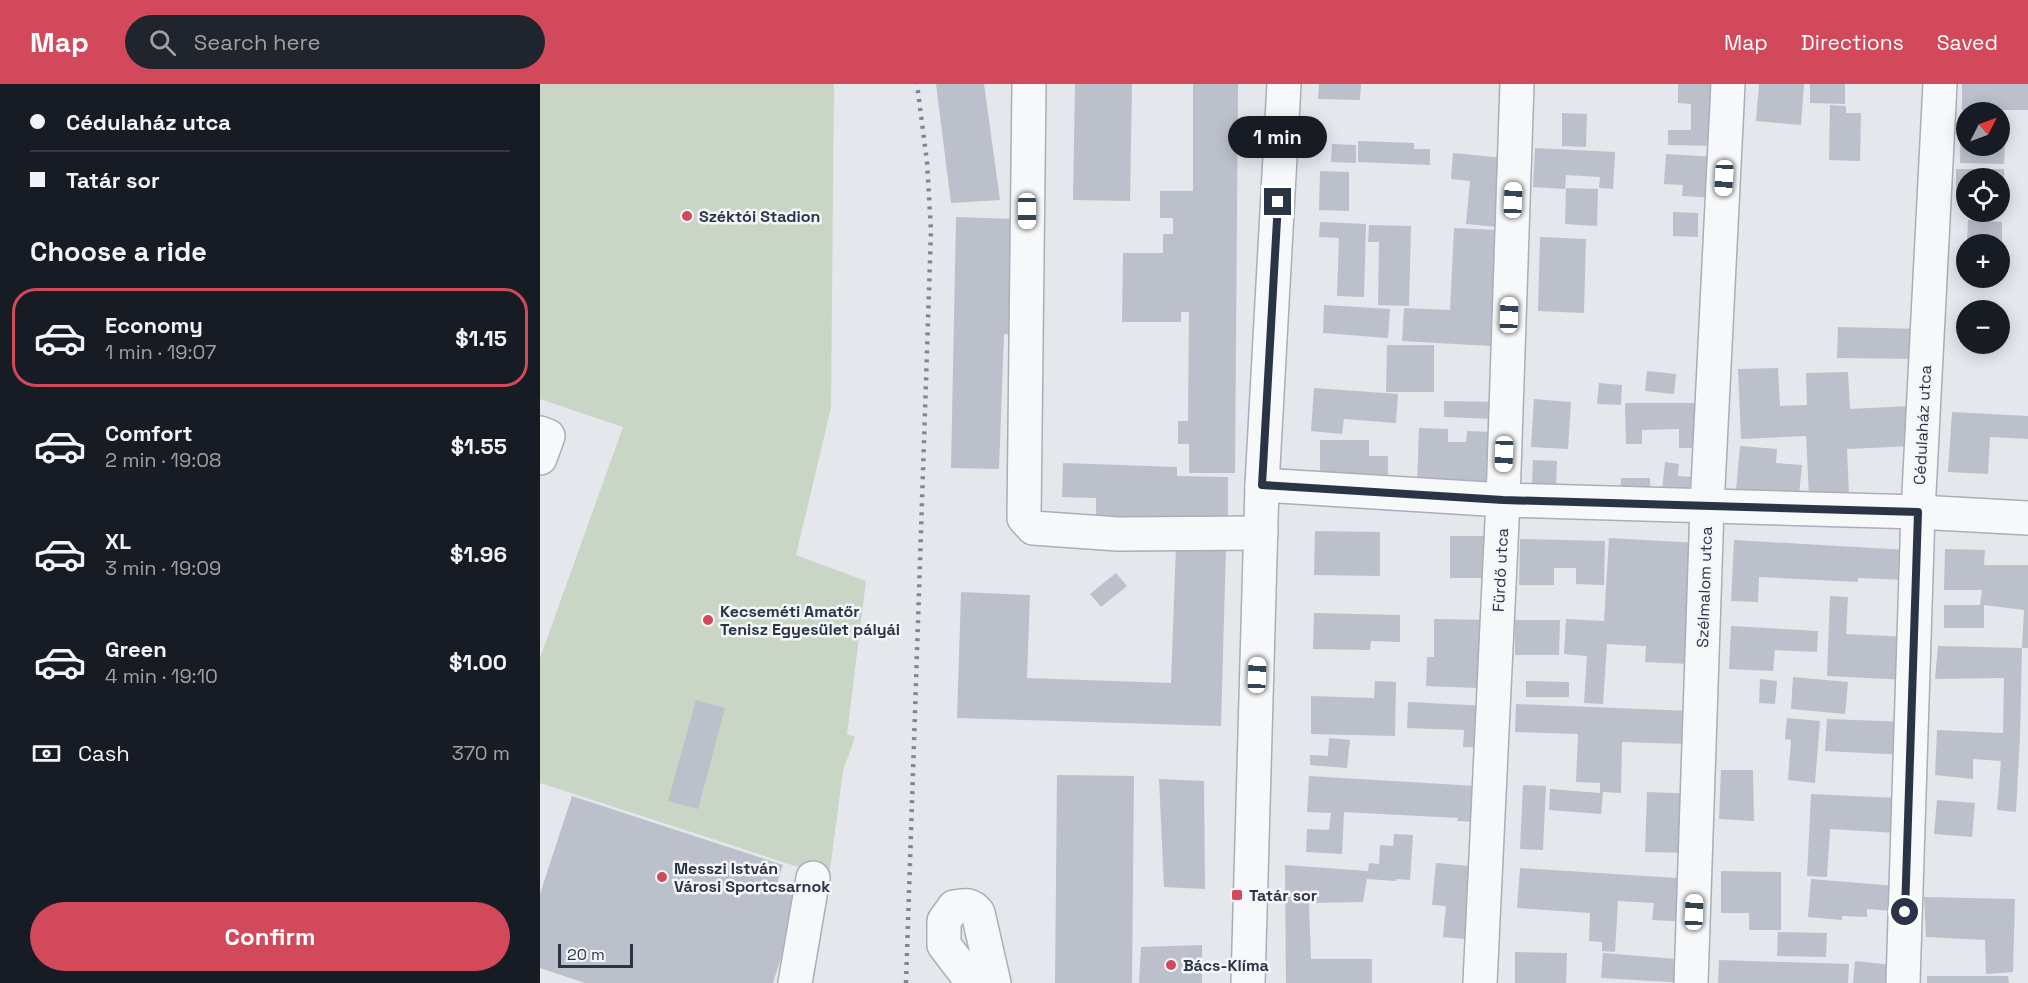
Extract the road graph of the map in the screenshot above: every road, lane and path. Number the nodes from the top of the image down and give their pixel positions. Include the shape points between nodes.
1 (1029, 84) edge
2 (1284, 84) edge
3 (1517, 84) edge
4 (1728, 84) edge
5 (1940, 84) edge
6 (540, 434) edge
7 (540, 458) edge
8 (1262, 485) junction
9 (1503, 500) junction
10 (1707, 507) junction
11 (1918, 512) junction
12 (2028, 518) edge
13 (1261, 532) junction
14 (813, 878) dead end
15 (795, 983) edge
16 (973, 983) edge
17 (994, 983) edge
18 (1248, 983) edge
19 (1480, 983) edge
20 (1691, 983) edge
21 (1903, 983) edge

1 - 13 street via 1024,518 1033,528 1118,534
2 - 8 street
3 - 9 street, Fürdő utca
4 - 10 street, Szélmalom utca
5 - 11 street, Cédulaház utca
6 - 7 street via 548,436
8 - 9 street
8 - 13 street
9 - 10 street
9 - 19 street, Fürdő utca
10 - 11 street
10 - 20 street, Szélmalom utca
11 - 12 street
11 - 21 street, Cédulaház utca
13 - 18 street
14 - 15 street
16 - 17 street via 944,945 944,921 954,907 965,905 978,913

